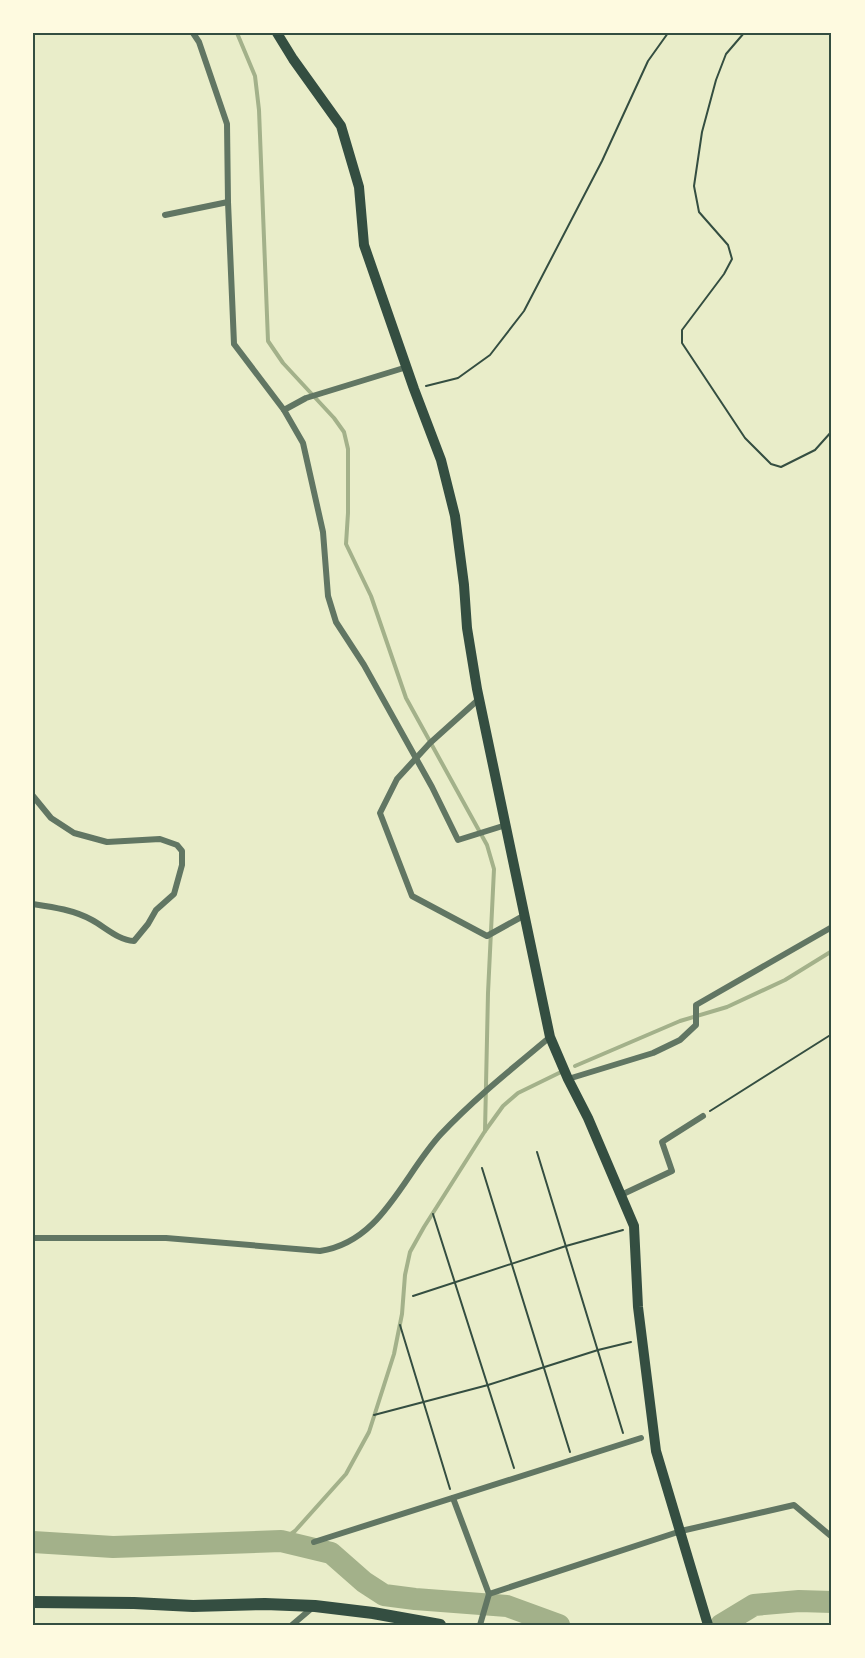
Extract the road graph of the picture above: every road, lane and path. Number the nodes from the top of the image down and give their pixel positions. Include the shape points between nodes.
1 (193, 33) edge
2 (278, 33) edge
3 (668, 33) edge
4 (744, 33) edge
5 (228, 202) junction
6 (165, 215) dead end
7 (407, 367) junction
8 (414, 389) junction
9 (284, 410) junction
10 (832, 431) edge
11 (479, 698) junction
12 (416, 759) junction
13 (33, 796) edge
14 (506, 825) junction
15 (33, 904) edge
16 (525, 915) junction
17 (832, 927) edge
18 (832, 1034) edge
19 (550, 1037) junction
20 (568, 1078) junction
21 (703, 1116) joint
22 (537, 1152) dead end
23 (482, 1168) dead end
24 (621, 1195) junction
25 (433, 1214) dead end
26 (634, 1226) junction
27 (33, 1238) edge
28 (566, 1246) junction
29 (512, 1265) junction
30 (455, 1283) junction
31 (413, 1296) dead end
32 (400, 1325) dead end
33 (642, 1340) junction
34 (598, 1350) junction
35 (543, 1368) junction
36 (488, 1385) junction
37 (423, 1401) junction
38 (374, 1415) dead end
39 (641, 1438) dead end
40 (626, 1443) junction
41 (572, 1460) junction
42 (517, 1477) junction
43 (453, 1498) junction
44 (681, 1531) junction
45 (832, 1537) edge
46 (314, 1542) dead end
47 (489, 1594) junction
48 (33, 1602) edge
49 (315, 1606) junction
50 (292, 1625) edge
51 (440, 1625) edge
52 (480, 1625) edge
53 (708, 1625) edge

1 - 5 street via 227,124
2 - 7 main road via 341,126 359,187 364,245
3 - 8 path via 648,61 524,311 490,355 458,378
4 - 10 path via 726,54 716,80 702,132 694,186 699,212 728,245 732,259 682,330 682,344 745,438 771,464 781,467 809,454
5 - 6 street
5 - 9 street via 234,344
7 - 8 main road
7 - 9 street via 306,398
8 - 11 main road via 441,460 455,516
9 - 12 street via 303,443 323,532 327,596 336,622
11 - 12 street
11 - 14 main road
12 - 14 street via 458,840
12 - 16 street via 397,779 380,813 412,896 487,936
13 - 15 street via 51,818 74,833 107,842 160,839 177,845 182,851 182,865 174,894 156,910 134,941 126,941 90,919
14 - 16 main road
16 - 19 main road
17 - 20 street via 696,1005 696,1025 680,1040 653,1053
18 - 21 path
19 - 20 main road
19 - 27 street via 469,1105 366,1231 335,1248 320,1251 165,1238
20 - 24 main road
21 - 24 street via 662,1142 672,1171
22 - 28 path
23 - 29 path
24 - 26 main road
25 - 30 path
26 - 28 path
26 - 33 main road
28 - 29 path
28 - 34 path
29 - 30 path
29 - 35 path
30 - 31 path
30 - 36 path
32 - 37 path
33 - 34 path
33 - 44 main road via 656,1451
34 - 35 path
34 - 40 path
35 - 36 path
35 - 41 path
36 - 37 path
36 - 42 path
37 - 38 path
37 - 43 path
39 - 40 street
40 - 41 street
41 - 42 street
42 - 43 street
43 - 46 street
43 - 47 street
44 - 45 street via 794,1504
44 - 47 street
44 - 53 main road
47 - 52 street
48 - 49 main road
49 - 50 street
49 - 51 main road

